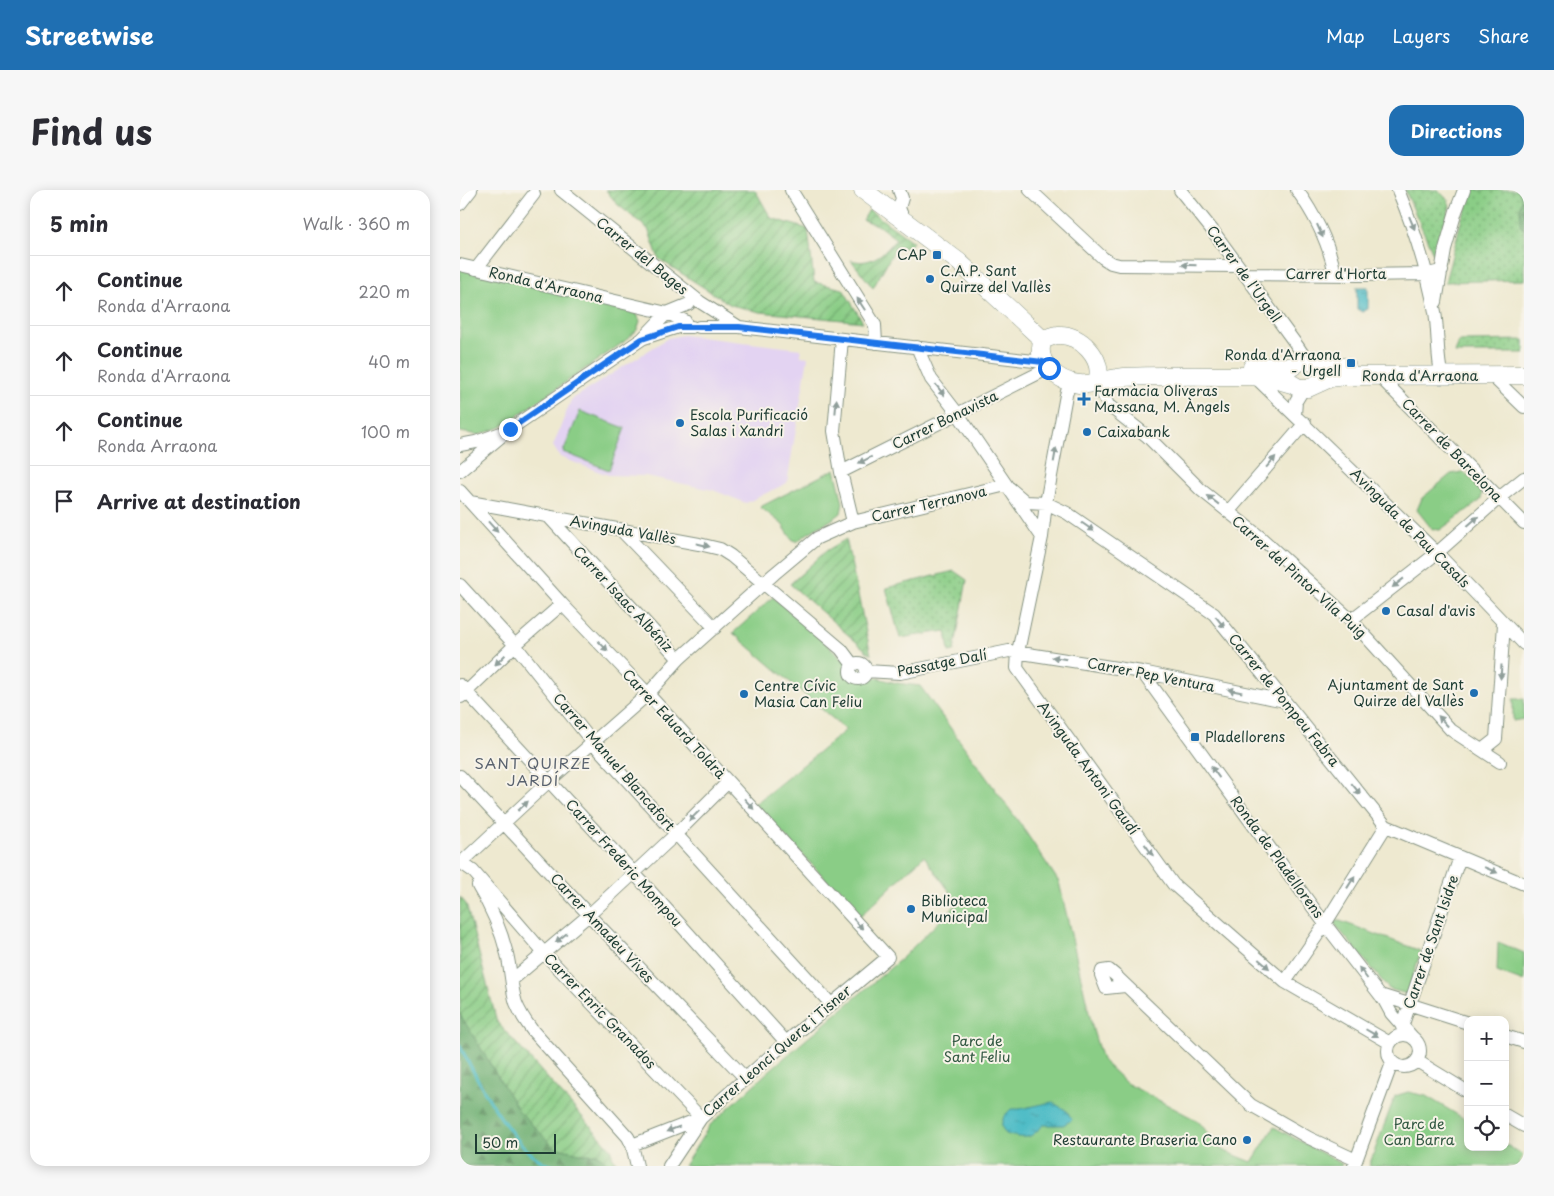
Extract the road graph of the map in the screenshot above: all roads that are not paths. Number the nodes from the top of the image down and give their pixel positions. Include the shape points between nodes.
1 (471, 190) edge
2 (561, 190) edge
3 (791, 190) edge
4 (863, 190) edge
5 (899, 190) edge
6 (1030, 190) edge
7 (1180, 190) edge
8 (1297, 190) edge
9 (1398, 190) edge
10 (1464, 190) edge
11 (534, 194) dead end
12 (460, 204) edge
13 (904, 220) junction
14 (1445, 248) junction
15 (460, 264) edge
16 (476, 269) junction
17 (1426, 269) junction
18 (1241, 270) junction
19 (1442, 271) junction
20 (1336, 275) junction
21 (698, 304) junction
22 (633, 306) junction
23 (667, 313) junction
24 (1435, 314) junction
25 (692, 325) junction
26 (739, 327) junction
27 (642, 339) junction
28 (842, 339) junction
29 (1043, 340) junction
30 (876, 343) junction
31 (917, 347) junction
32 (1097, 362) junction
33 (1046, 365) junction
34 (1440, 366) junction
35 (1524, 366) edge
36 (1304, 375) junction
37 (1524, 375) edge
38 (1492, 376) junction
39 (1255, 377) junction
40 (1380, 377) junction
41 (1096, 381) junction
42 (1070, 382) junction
43 (1524, 408) edge
44 (958, 414) junction
45 (1300, 419) junction
46 (510, 429) junction
47 (460, 444) edge
48 (460, 471) edge
49 (841, 472) junction
50 (1524, 478) edge
51 (1006, 485) junction
52 (460, 491) edge
53 (1499, 498) junction
54 (470, 502) junction
55 (1046, 503) junction
56 (1228, 512) junction
57 (548, 516) junction
58 (853, 522) junction
59 (1524, 523) edge
60 (620, 529) junction
61 (1042, 537) junction
62 (1436, 553) junction
63 (764, 584) junction
64 (460, 585) edge
65 (562, 604) junction
66 (1350, 620) junction
67 (1504, 624) junction
68 (715, 628) junction
69 (1524, 644) edge
70 (515, 645) junction
71 (1018, 652) junction
72 (679, 659) junction
73 (1142, 672) junction
74 (462, 692) edge
75 (648, 694) junction
76 (1283, 699) junction
77 (593, 743) junction
78 (1482, 750) junction
79 (1500, 762) dead end
80 (460, 776) edge
81 (549, 781) junction
82 (728, 782) junction
83 (504, 823) junction
84 (1386, 826) junction
85 (676, 834) junction
86 (1460, 857) junction
87 (461, 862) edge
88 (634, 873) junction
89 (1524, 884) edge
90 (589, 915) junction
91 (1326, 924) junction
92 (543, 952) junction
93 (888, 957) joint
94 (512, 980) junction
95 (1285, 982) junction
96 (1125, 986) dead end
97 (1380, 995) junction
98 (831, 1004) junction
99 (1410, 1004) junction
100 (1464, 1022) edge
101 (1402, 1027) junction
102 (1509, 1037) edge
103 (1414, 1039) junction
104 (786, 1042) junction
105 (1524, 1042) edge
106 (1390, 1043) junction
107 (1417, 1061) junction
108 (1392, 1063) junction
109 (746, 1079) junction
110 (1464, 1090) edge
111 (1509, 1117) edge
112 (701, 1118) junction
113 (1524, 1126) edge
114 (632, 1145) junction
115 (1355, 1163) edge
116 (637, 1166) edge
117 (669, 1166) edge

1 - 12 street
2 - 21 street, Carrer del Bages
30 -> 3 street via 875,325
4 - 13 street
5 - 13 street via 902,198 899,208
18 -> 6 street, Carrer d'Horta via 1111,263
7 - 18 street, Carrer de l'Urgell
8 -> 20 street via 1328,249
9 -> 17 street
10 - 14 street
11 - 16 street
13 - 29 street via 959,262
14 - 17 street
14 - 19 street
15 - 16 street, Ronda d'Arraona
16 - 22 street, Ronda d'Arraona
17 - 19 street, Carrer d'Horta
17 - 20 street, Carrer d'Horta
17 - 24 street
18 - 20 street, Carrer d'Horta
18 - 36 street, Carrer de l'Urgell via 1298,347
19 - 24 street
21 - 23 street
21 - 25 street via 683,314
21 - 25 street via 709,313 708,320
21 - 26 street, Ronda d'Arraona
22 - 23 street, Ronda d'Arraona
22 - 27 street via 646,323
23 - 25 street, Ronda d'Arraona
23 - 27 street
24 - 34 street
25 - 26 street, Ronda d'Arraona
25 - 27 street, Ronda d'Arraona
26 - 28 street, Ronda d'Arraona
27 - 46 street
28 - 30 street, Ronda d'Arraona
49 -> 28 street via 834,431
29 - 32 street via 1066,336 1085,347
29 - 33 street via 1040,354
30 - 31 street, Ronda d'Arraona
31 - 33 street, Ronda d'Arraona
31 -> 44 street via 931,379
32 - 36 street, Ronda d'Arraona via 1127,367
32 - 41 street via 1099,375
33 - 42 street
33 - 44 street, Carrer Bonavista
34 - 35 street, Ronda d'Arraona
34 - 36 street, Ronda d'Arraona
36 - 39 street, Ronda d'Arraona
36 - 40 street, Ronda d'Arraona
36 - 45 street via 1296,402
37 - 38 street, Ronda d'Arraona
38 - 40 street, Ronda d'Arraona
38 - 43 street
39 - 41 street, Ronda d'Arraona via 1127,377
39 - 45 street, Avinguda de Pau Casals
40 - 53 street, Carrer de Barcelona
41 - 42 street via 1080,385
56 -> 41 street, Carrer del Pintor Vila Puig via 1147,436 1108,405
55 -> 42 street, Avinguda Antoni Gaudí
44 -> 49 street, Carrer Bonavista
44 - 51 street
56 -> 45 street
45 - 62 street, Avinguda de Pau Casals
46 - 47 street via 476,442
46 - 48 street
49 - 58 street
50 - 53 street
51 - 55 street, Carrer de Pompeu Fabra via 1026,502
51 - 58 street, Carrer Terranova
51 - 61 street
52 - 54 street, Carrer Eduard Toldrà
53 - 59 street, Carrer de Barcelona
62 -> 53 street
54 - 57 street, Avinguda Vallès
54 -> 65 street, Carrer Eduard Toldrà
55 - 61 street, Avinguda Antoni Gaudí
55 -> 76 street, Carrer de Pompeu Fabra via 1067,513 1214,614
56 - 66 street, Carrer del Pintor Vila Puig via 1260,536
57 - 60 street, Avinguda Vallès
57 - 72 street, Carrer Isaac Albéniz
58 - 63 street, Carrer Terranova via 817,538
60 -> 63 street, Avinguda Vallès via 720,549
60 - 68 street
61 - 71 street, Avinguda Antoni Gaudí
62 -> 66 street
62 - 67 street, Avinguda de Pau Casals
63 - 68 street, Carrer Terranova
63 - 71 street, Passatge Dalí via 841,650 853,665 850,672 854,678 863,677 866,671 900,673 999,652
64 - 70 street, Carrer Manuel Blancafort
65 - 70 street
65 -> 75 street, Carrer Eduard Toldrà
78 -> 66 street, Carrer del Pintor Vila Puig via 1451,730
67 - 69 street, Avinguda de Pau Casals
67 -> 78 street via 1496,739
68 - 72 street, Carrer Terranova
70 -> 74 street
70 - 77 street, Carrer Manuel Blancafort
73 -> 71 street, Carrer Pep Ventura
71 -> 95 street, Avinguda Antoni Gaudí via 1017,668 1022,676 1173,884
72 - 75 street, Carrer Terranova
76 -> 73 street, Carrer Pep Ventura
91 -> 73 street, Ronda de Pladellorens
74 - 81 street, Carrer Frederic Mompou
75 - 77 street, Carrer Terranova
75 - 82 street, Carrer Eduard Toldrà
76 -> 84 street, Carrer de Pompeu Fabra
77 - 81 street, Carrer Terranova
77 - 85 street, Carrer Manuel Blancafort
78 - 79 street, Carrer del Pintor Vila Puig
80 - 83 street, Carrer Amadeu Vives
83 -> 81 street, Carrer Terranova
81 - 88 street, Carrer Frederic Mompou
82 -> 85 street
82 -> 93 street, Carrer Eduard Toldrà
83 - 87 street, Carrer Terranova
83 - 90 street, Carrer Amadeu Vives
84 - 86 street, Carrer de Pompeu Fabra
91 -> 84 street
85 - 88 street
85 - 98 street, Carrer Manuel Blancafort
86 -> 89 street, Carrer de Pompeu Fabra
86 - 99 street, Carrer de Sant Isidre
87 - 92 street, Carrer Enric Granados via 473,871
87 - 94 street via 494,914
88 - 90 street
88 - 104 street, Carrer Frederic Mompou
90 -> 92 street
90 - 109 street, Carrer Amadeu Vives
91 - 95 street
97 -> 91 street, Ronda de Pladellorens
92 - 94 street
92 - 112 street, Carrer Enric Granados
93 - 98 street, Carrer Leonci Quera i Tisner
94 - 114 street via 517,1004 532,1030
95 -> 106 street, Avinguda Antoni Gaudí
96 - 115 street via 1251,1105
97 - 99 street
97 - 101 street, Ronda de Pladellorens
98 - 104 street, Carrer Leonci Quera i Tisner
99 - 100 street
99 - 101 street, Carrer de Sant Isidre
101 - 103 street, Ronda de Pladellorens
102 - 105 street
103 - 106 street via 1398,1036
103 - 107 street via 1420,1050
104 - 109 street, Carrer Leonci Quera i Tisner
106 - 108 street via 1387,1053
107 - 108 street via 1405,1068
107 - 110 street
108 - 115 street
109 - 112 street, Carrer Leonci Quera i Tisner
111 - 113 street
112 -> 114 street, Carrer Leonci Quera i Tisner
112 - 117 street
114 - 116 street

